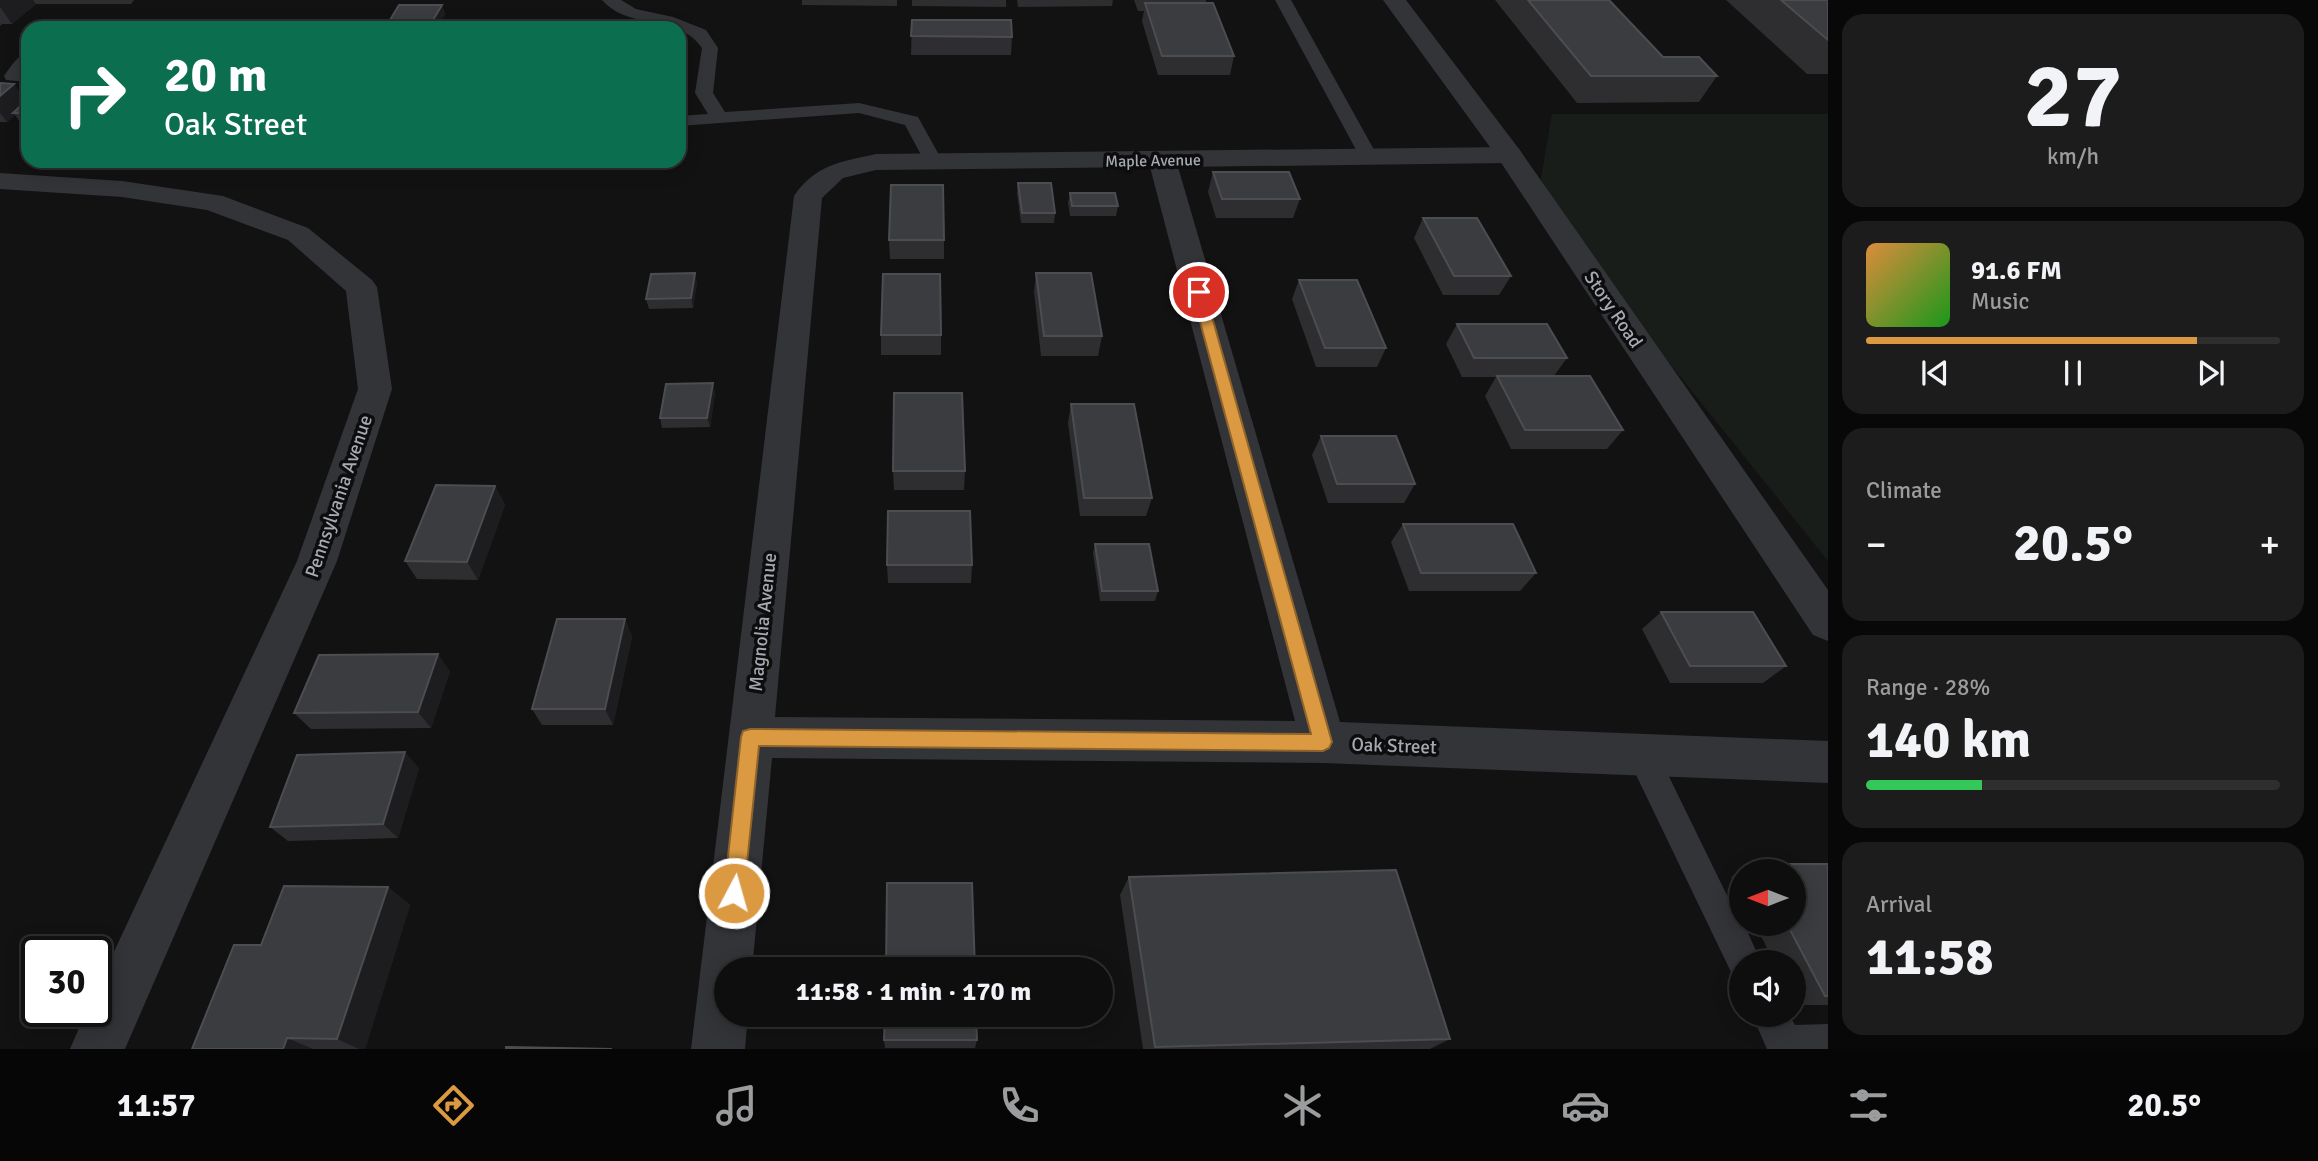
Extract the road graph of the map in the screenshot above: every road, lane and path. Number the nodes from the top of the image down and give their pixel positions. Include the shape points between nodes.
1 (610, 0) edge
2 (1283, 0) edge
3 (1394, 0) edge
4 (670, 21) edge
5 (686, 27) edge
6 (21, 65) edge
7 (21, 77) edge
8 (721, 120) junction
9 (686, 121) edge
10 (1509, 155) junction
11 (1369, 157) junction
12 (1162, 160) junction
13 (934, 162) junction
14 (0, 181) edge
15 (808, 196) joint
16 (1828, 623) edge
17 (750, 737) junction
18 (1323, 742) junction
19 (1642, 754) junction
20 (1828, 762) edge
21 (1738, 950) edge
22 (1780, 1036) edge
23 (1828, 1042) edge
24 (97, 1049) edge
25 (718, 1049) edge

1 - 4 lane via 632,13
2 - 11 lane
3 - 10 street, Story Road
5 - 8 lane via 700,33 710,48 704,93
6 - 7 lane via 12,76
8 - 9 lane
8 - 13 lane via 859,108 912,121
10 - 11 street, Maple Avenue
10 - 16 street, Story Road
11 - 12 street, Maple Avenue
12 - 13 street, Maple Avenue
12 - 18 street
13 - 15 street, Maple Avenue via 876,162 832,172
14 - 24 street, Pennsylvania Avenue via 122,189 213,202 298,234 361,287 375,389 317,561
15 - 17 street, Magnolia Avenue
17 - 18 street, Oak Street
17 - 25 street, Magnolia Avenue
18 - 19 street, Oak Street
19 - 20 street, Oak Street
19 - 21 lane
22 - 23 lane

